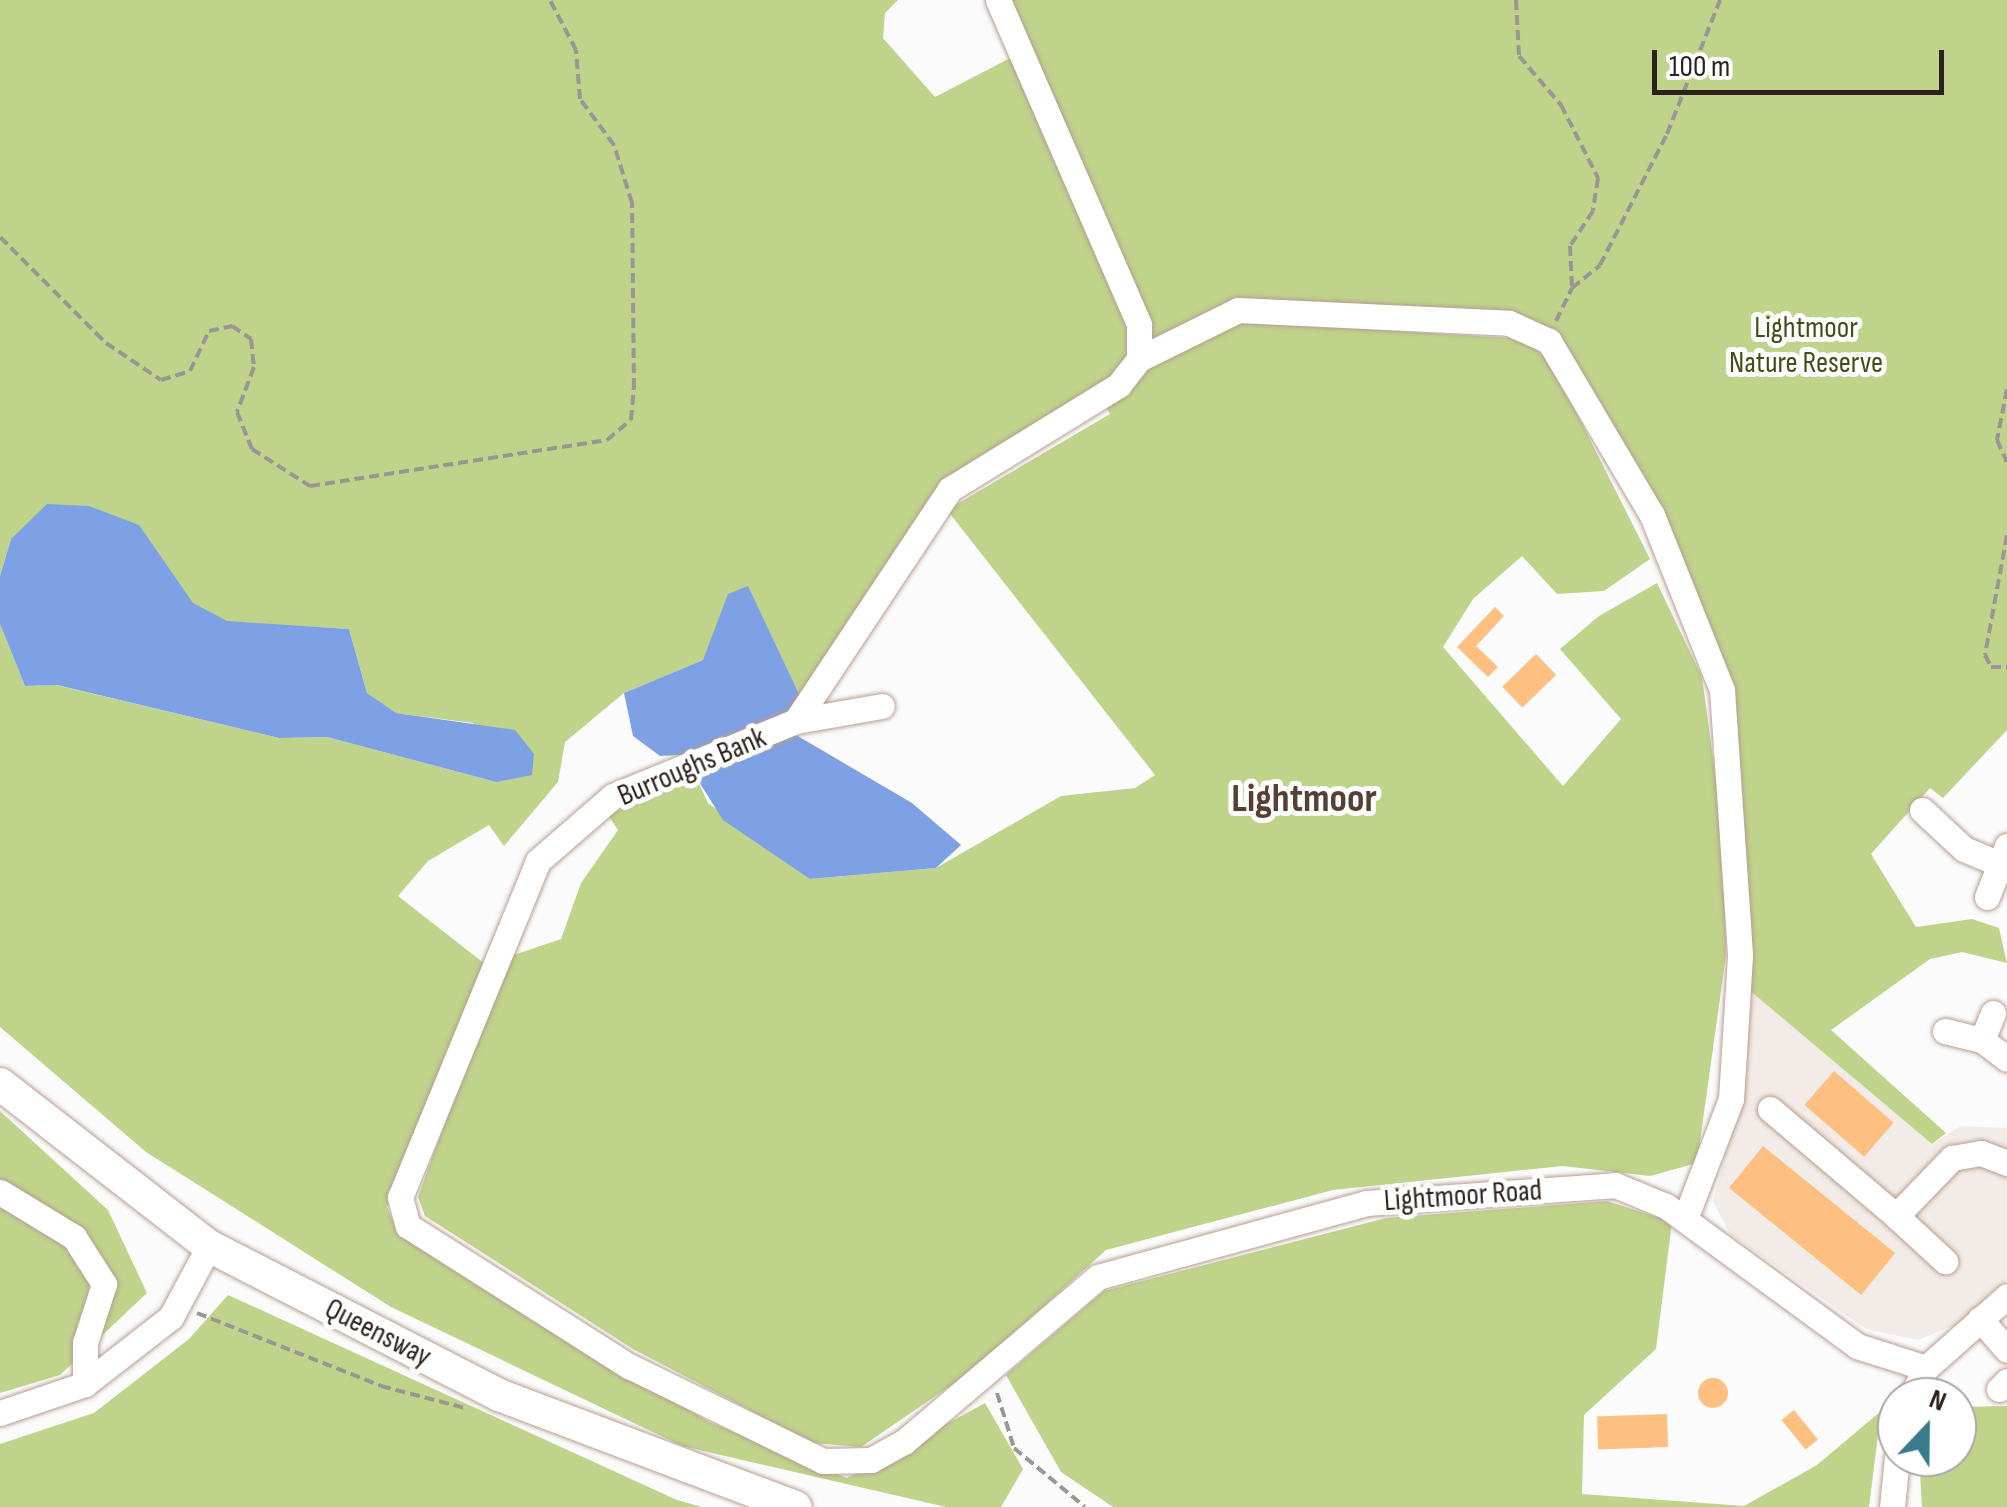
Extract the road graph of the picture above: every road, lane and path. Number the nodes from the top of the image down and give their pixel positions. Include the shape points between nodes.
1 (550, 0) edge
2 (998, 0) edge
3 (1516, 0) edge
4 (1720, 0) edge
5 (0, 237) edge
6 (1572, 288) junction
7 (1549, 342) junction
8 (1139, 359) junction
9 (2007, 389) edge
10 (2007, 462) edge
11 (2007, 535) edge
12 (2007, 667) edge
13 (882, 706) dead end
14 (796, 721) junction
15 (1922, 810) dead end
16 (2002, 854) edge
17 (1987, 897) dead end
18 (1993, 1013) dead end
19 (1945, 1031) dead end
20 (1982, 1040) junction
21 (2007, 1059) edge
22 (0, 1084) edge
23 (1770, 1109) dead end
24 (2007, 1163) edge
25 (0, 1192) edge
26 (1896, 1216) junction
27 (1685, 1219) junction
28 (209, 1246) junction
29 (1944, 1261) dead end
30 (2007, 1296) edge
31 (177, 1305) junction
32 (1980, 1318) junction
33 (2007, 1350) edge
34 (990, 1368) junction
35 (1926, 1368) junction
36 (1921, 1377) edge
37 (85, 1384) junction
38 (470, 1410) dead end
39 (0, 1413) edge
40 (1895, 1477) edge
41 (796, 1507) edge
42 (1084, 1507) edge
43 (1892, 1507) edge

1 - 5 path via 576,50 580,99 614,145 632,203 634,388 630,420 607,440 310,486 252,449 237,412 254,367 251,339 232,326 209,331 190,371 161,380 106,343
2 - 8 street via 1139,325
3 - 6 path via 1520,56 1561,105 1598,178 1593,211 1570,246
4 - 6 path via 1667,134 1600,265
6 - 7 path
7 - 8 street, Burroughs Bank via 1509,323 1238,310
7 - 27 street via 1652,515 1722,690 1740,956 1732,1099
8 - 14 street, Burroughs Bank via 1119,384 950,488
9 - 10 path via 1997,440
11 - 12 path via 1984,655 1991,666
13 - 14 street
14 - 34 street, Burroughs Bank via 613,796 538,860 400,1197 408,1226 629,1366 823,1461 871,1460 904,1442
15 - 16 street via 1964,849
16 - 17 street
18 - 20 street
19 - 20 street
20 - 21 street
22 - 28 main road, Queensway
23 - 26 street
24 - 26 street via 1981,1153 1952,1158
25 - 37 street via 74,1237 104,1284 84,1343
26 - 29 street
27 - 34 street, Lightmoor Road via 1615,1185 1366,1203 1098,1277
27 - 35 street, Lightmoor Road via 1858,1346
28 - 31 street
28 - 41 main road, Queensway via 500,1395
30 - 32 street
31 - 37 street
31 - 38 path via 380,1386
32 - 33 street
32 - 35 street
34 - 42 path via 1014,1448
35 - 36 street
37 - 39 street
40 - 43 street

